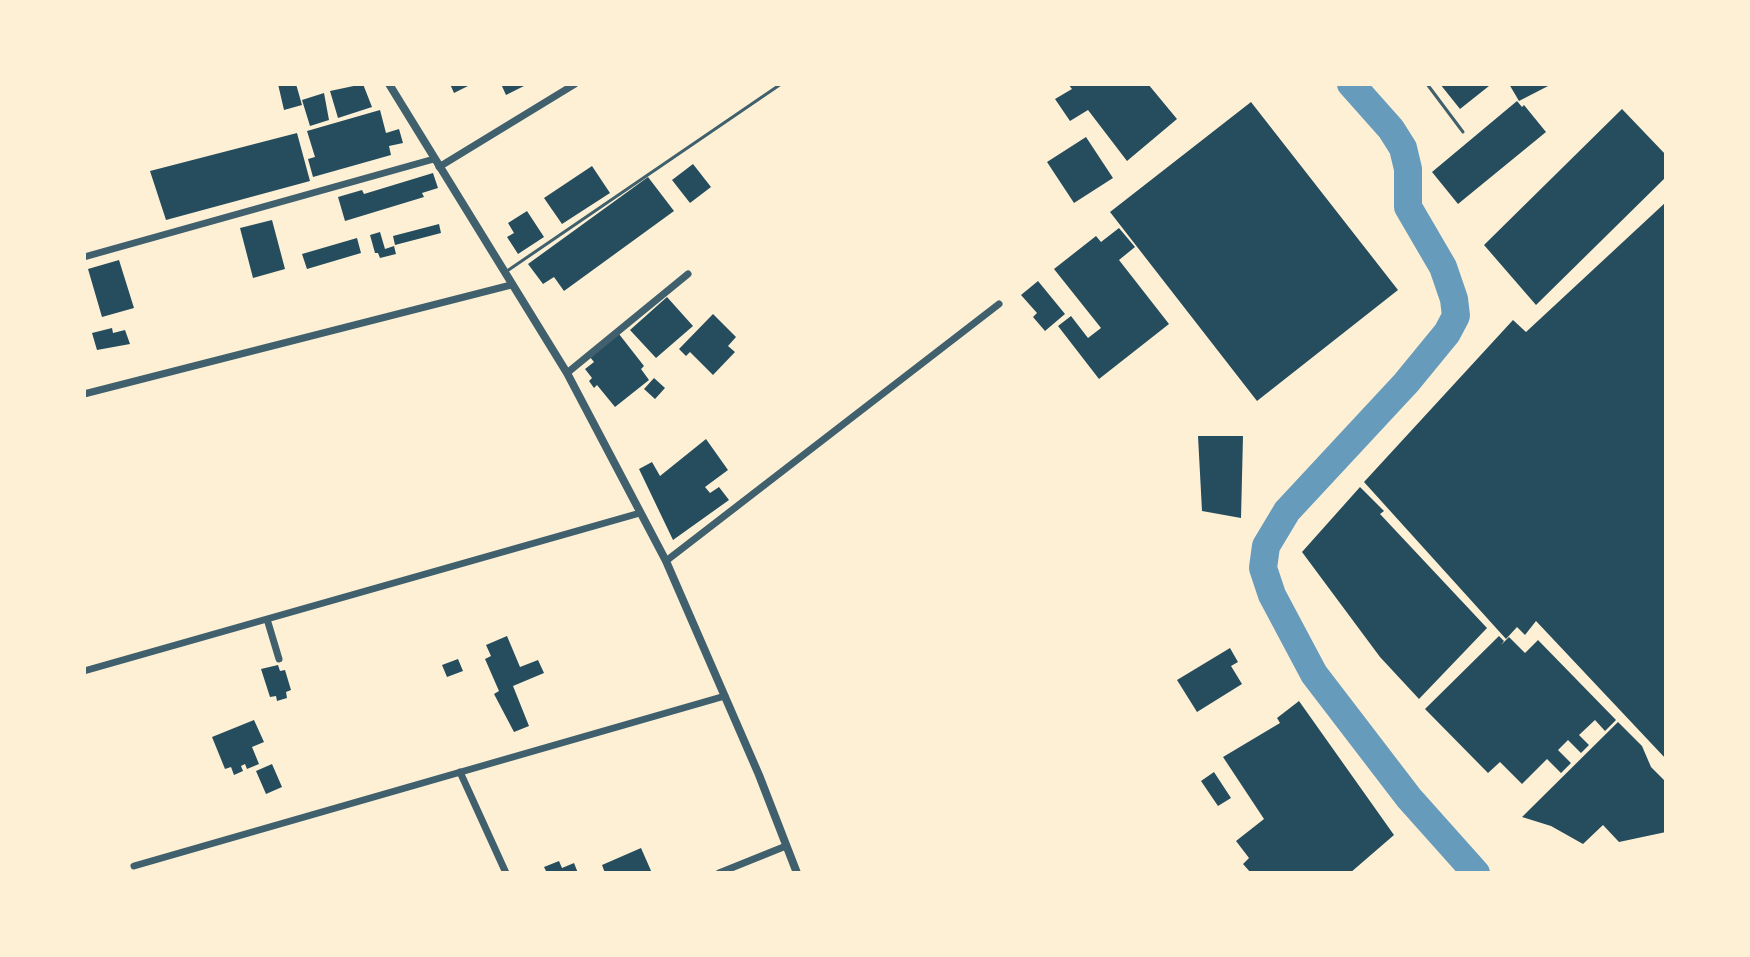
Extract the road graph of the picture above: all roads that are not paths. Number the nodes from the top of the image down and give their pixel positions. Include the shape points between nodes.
1 (389, 84) edge
2 (575, 84) edge
3 (781, 84) edge
4 (1427, 84) edge
5 (1463, 132) dead end
6 (437, 163) junction
7 (84, 257) edge
8 (504, 273) junction
9 (688, 274) dead end
10 (511, 285) junction
11 (999, 304) dead end
12 (567, 373) junction
13 (84, 394) edge
14 (640, 513) junction
15 (666, 561) junction
16 (267, 619) junction
17 (279, 659) dead end
18 (84, 671) edge
19 (725, 696) junction
20 (460, 772) junction
21 (786, 846) junction
22 (134, 866) dead end
23 (506, 873) edge
24 (719, 873) edge
25 (797, 873) edge

1 - 6 street
2 - 6 street
3 - 8 lane
4 - 5 lane
6 - 7 street
6 - 8 street
8 - 10 street
9 - 12 street
10 - 12 street
10 - 13 street
11 - 15 street
12 - 14 street
14 - 15 street
14 - 16 street
15 - 19 street
16 - 17 street
16 - 18 street
19 - 20 street
19 - 21 street
20 - 22 street
20 - 23 street
21 - 24 street
21 - 25 street

